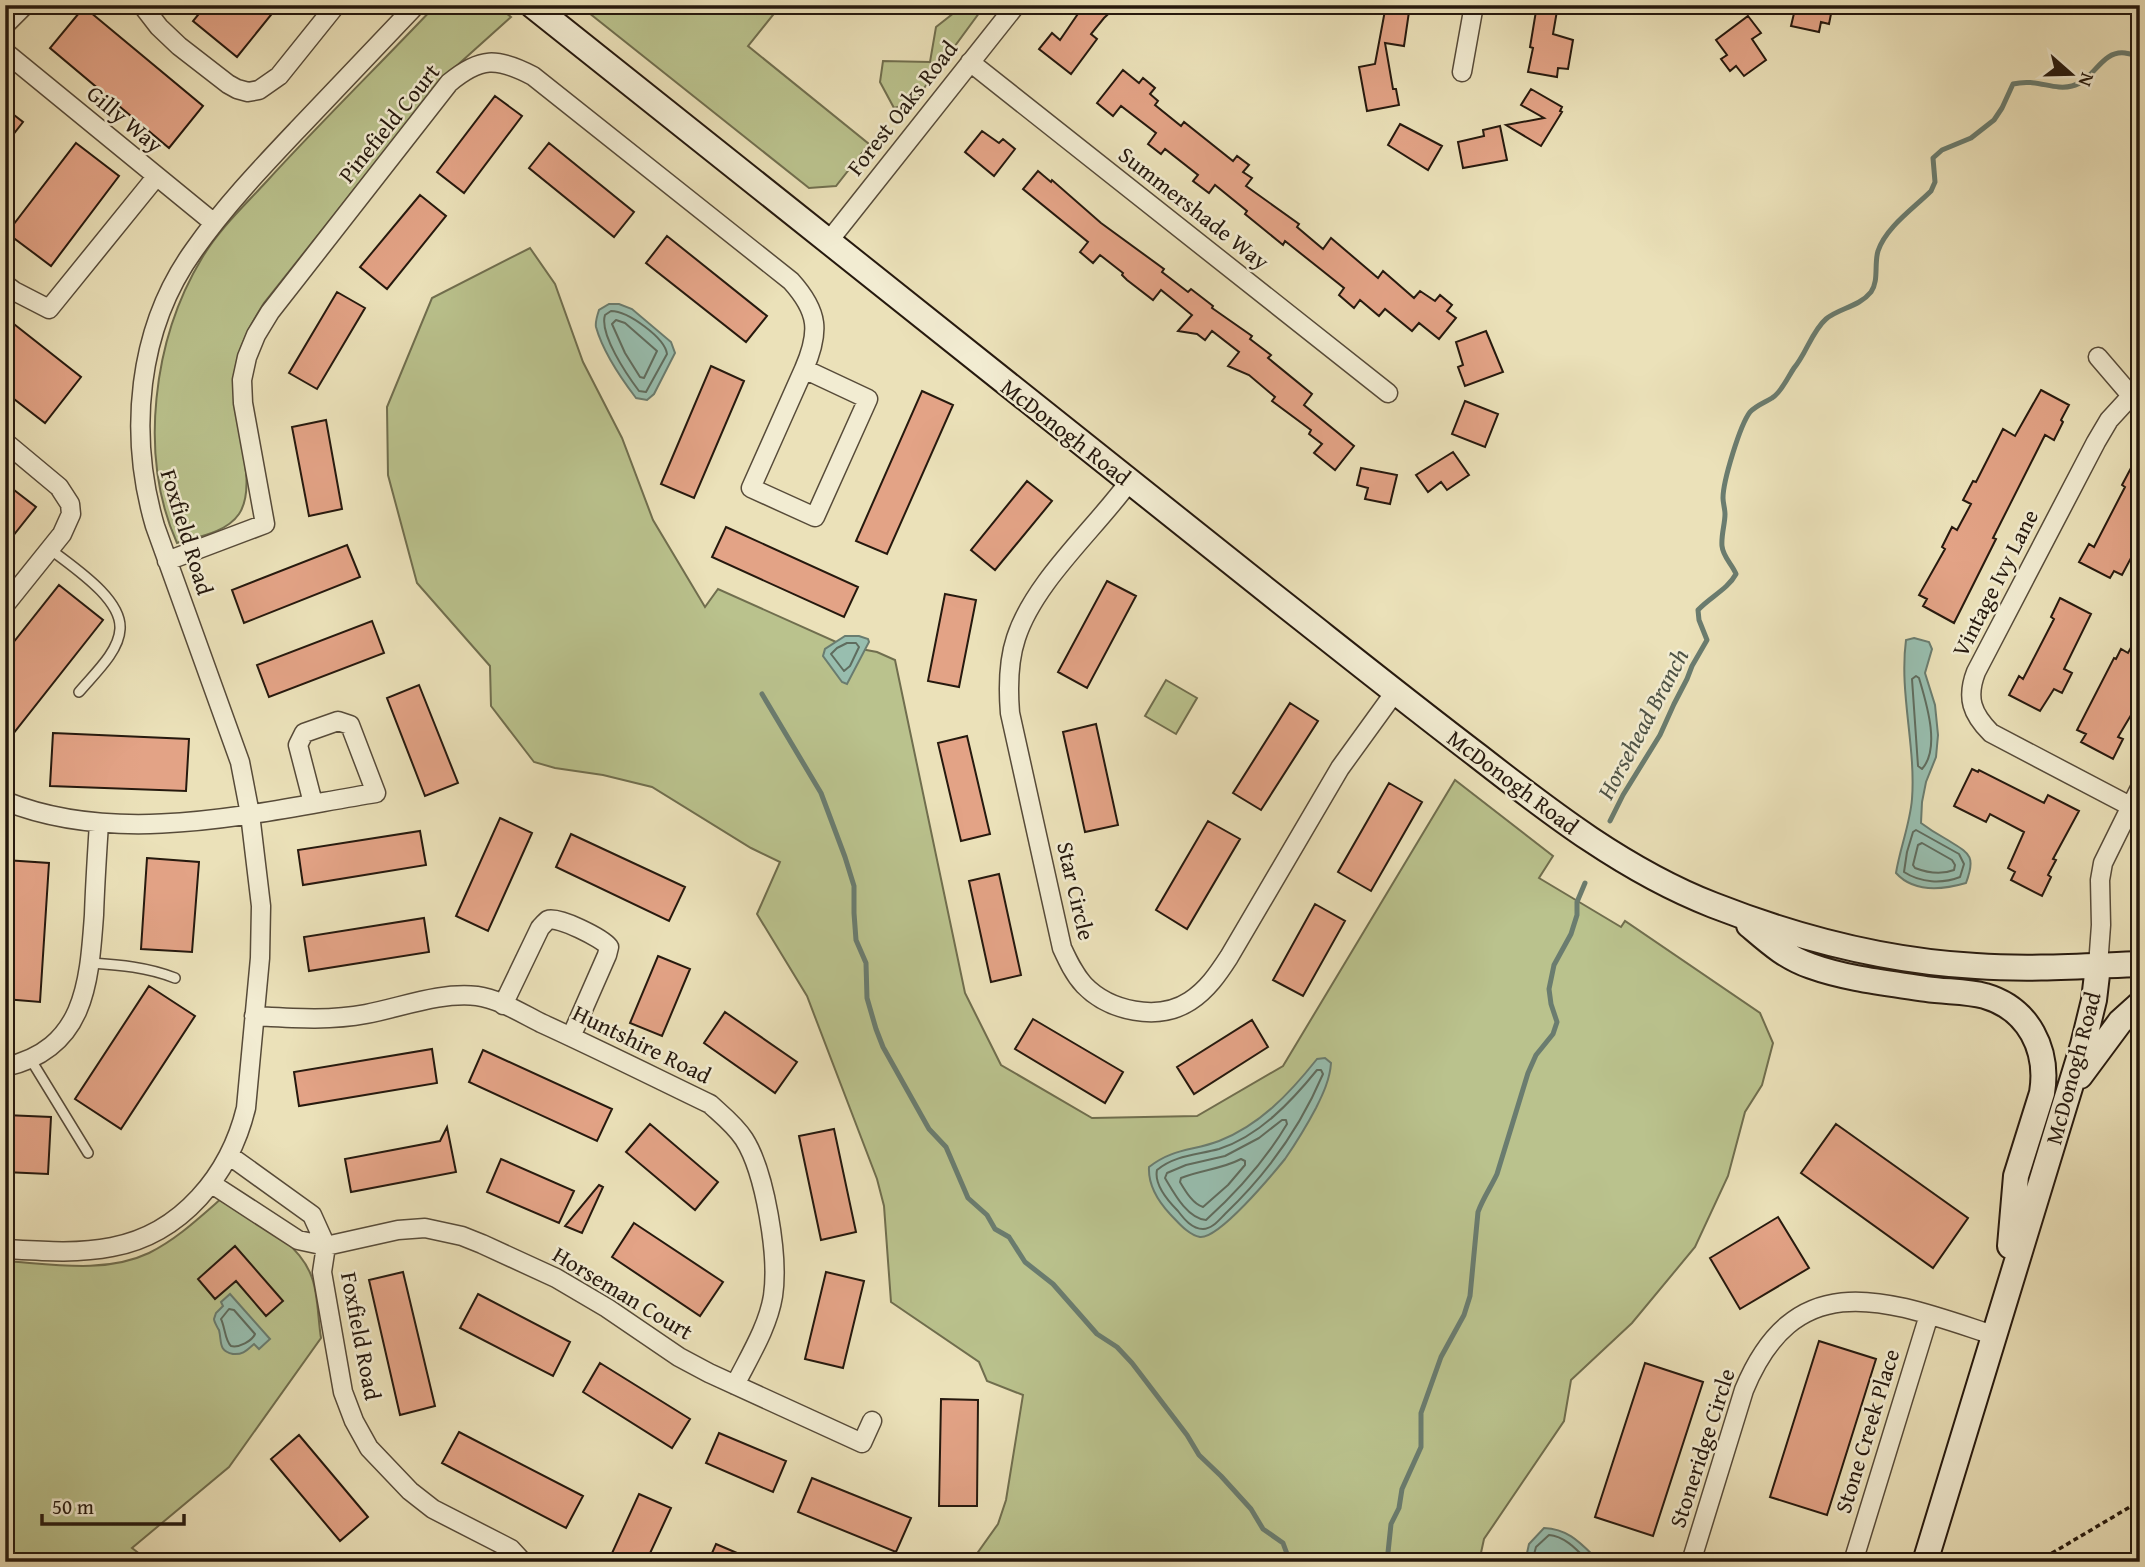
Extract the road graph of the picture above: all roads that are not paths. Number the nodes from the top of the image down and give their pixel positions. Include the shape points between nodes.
1 (24, 5) edge
2 (336, 5) edge
3 (416, 5) edge
4 (532, 5) edge
5 (1016, 5) edge
6 (1474, 5) edge
7 (150, 8) edge
8 (5, 25) edge
9 (5, 52) edge
10 (970, 62) junction
11 (1462, 72) dead end
12 (156, 177) junction
13 (214, 223) junction
14 (828, 242) junction
15 (5, 284) edge
16 (2098, 358) dead end
17 (804, 369) junction
18 (1388, 393) dead end
19 (2135, 401) edge
20 (5, 442) edge
21 (1129, 482) junction
22 (50, 549) junction
23 (167, 561) junction
24 (5, 605) edge
25 (79, 692) dead end
26 (1395, 692) junction
27 (2140, 788) edge
28 (5, 801) edge
29 (313, 803) junction
30 (2130, 806) junction
31 (250, 814) junction
32 (99, 823) junction
33 (1735, 913) junction
34 (91, 963) junction
35 (2140, 964) edge
36 (2098, 966) junction
37 (175, 978) dead end
38 (2140, 1004) edge
39 (503, 1005) junction
40 (254, 1016) junction
41 (571, 1037) junction
42 (31, 1060) junction
43 (5, 1067) edge
44 (2067, 1093) junction
45 (88, 1153) dead end
46 (230, 1156) junction
47 (212, 1184) junction
48 (326, 1246) junction
49 (5, 1249) edge
50 (2007, 1290) junction
51 (1929, 1315) junction
52 (1993, 1335) junction
53 (735, 1385) junction
54 (872, 1420) dead end
55 (523, 1562) edge
56 (1691, 1562) edge
57 (1853, 1562) edge
58 (1925, 1562) edge

1 - 8 street
2 - 7 street via 279,76 248,92 228,84 179,46 159,27
3 - 13 street, Foxfield Road
4 - 14 main road, McDonogh Road
5 - 10 street, Forest Oaks Road
6 - 11 street
9 - 12 street, Gilly Way
10 - 14 street, Forest Oaks Road
10 - 18 street, Summershade Way
12 - 13 street, Gilly Way
12 - 15 street via 49,309
13 - 23 street, Foxfield Road via 166,299 144,374 141,465 146,497
14 - 21 main road, McDonogh Road
16 - 19 street
17 - 17 street, Pinefield Court via 869,399 815,517 751,488
17 - 23 street, Pinefield Court via 816,333 813,313 791,281 533,76 514,66 481,63 449,83 256,335 242,380 243,403 265,524
19 - 30 street, Vintage Ivy Lane via 2109,420 2096,442 1976,672 1971,694 1978,721 1991,733
20 - 22 street via 60,487 70,504 68,523
21 - 26 main road, McDonogh Road
21 - 26 street, Star Circle via 1038,594 1016,639 1011,663 1010,713 1062,948 1084,986 1129,1010 1149,1012 1187,1003 1204,990 1229,957 1340,768
22 - 24 street
22 - 25 lane via 118,612 116,643
23 - 31 street, Foxfield Road via 240,762
26 - 33 main road, McDonogh Road via 1568,825 1634,866
27 - 30 street
28 - 32 street via 59,818
29 - 29 street via 298,745 304,733 338,721 350,724 376,793
29 - 31 street
30 - 36 street via 2103,863
31 - 32 street
31 - 40 street, Foxfield Road via 261,906
32 - 34 street
33 - 36 main road, McDonogh Road via 1814,940 1919,961 2037,968
33 - 50 main road via 1787,956 1812,967 1895,985 1980,995 1999,1001 2024,1020 2039,1047 2044,1079 2016,1176
34 - 37 lane via 131,965
34 - 42 street via 80,1008 70,1025 46,1052
35 - 36 main road
36 - 44 main road, McDonogh Road via 2094,1000
38 - 44 main road via 2120,1022
39 - 40 street, Huntshire Road via 458,995 364,1014 303,1019
39 - 41 street, Huntshire Road
39 - 41 street via 547,920 556,919 603,940 609,947 607,955
40 - 46 street, Foxfield Road via 246,1108
41 - 53 street, Huntshire Road via 710,1104 744,1139 754,1160 775,1251 775,1276 765,1321
42 - 43 street
42 - 45 lane
44 - 50 main road, McDonogh Road
46 - 47 street, Foxfield Road
46 - 48 street, Foxfield Road via 312,1215
47 - 48 street, Foxfield Road via 298,1240
47 - 49 street via 181,1215 151,1234 115,1247
48 - 53 street, Horseman Court via 425,1228 462,1236 556,1278 679,1357
48 - 55 street, Foxfield Road via 322,1272 343,1392 369,1448 418,1497 511,1549
50 - 52 main road, McDonogh Road
51 - 52 street, Stoneridge Circle
51 - 56 street, Stoneridge Circle via 1881,1302 1847,1301 1792,1320 1769,1342 1744,1390
51 - 57 street, Stone Creek Place
52 - 58 main road, McDonogh Road
53 - 54 street, Horseman Court via 862,1443

